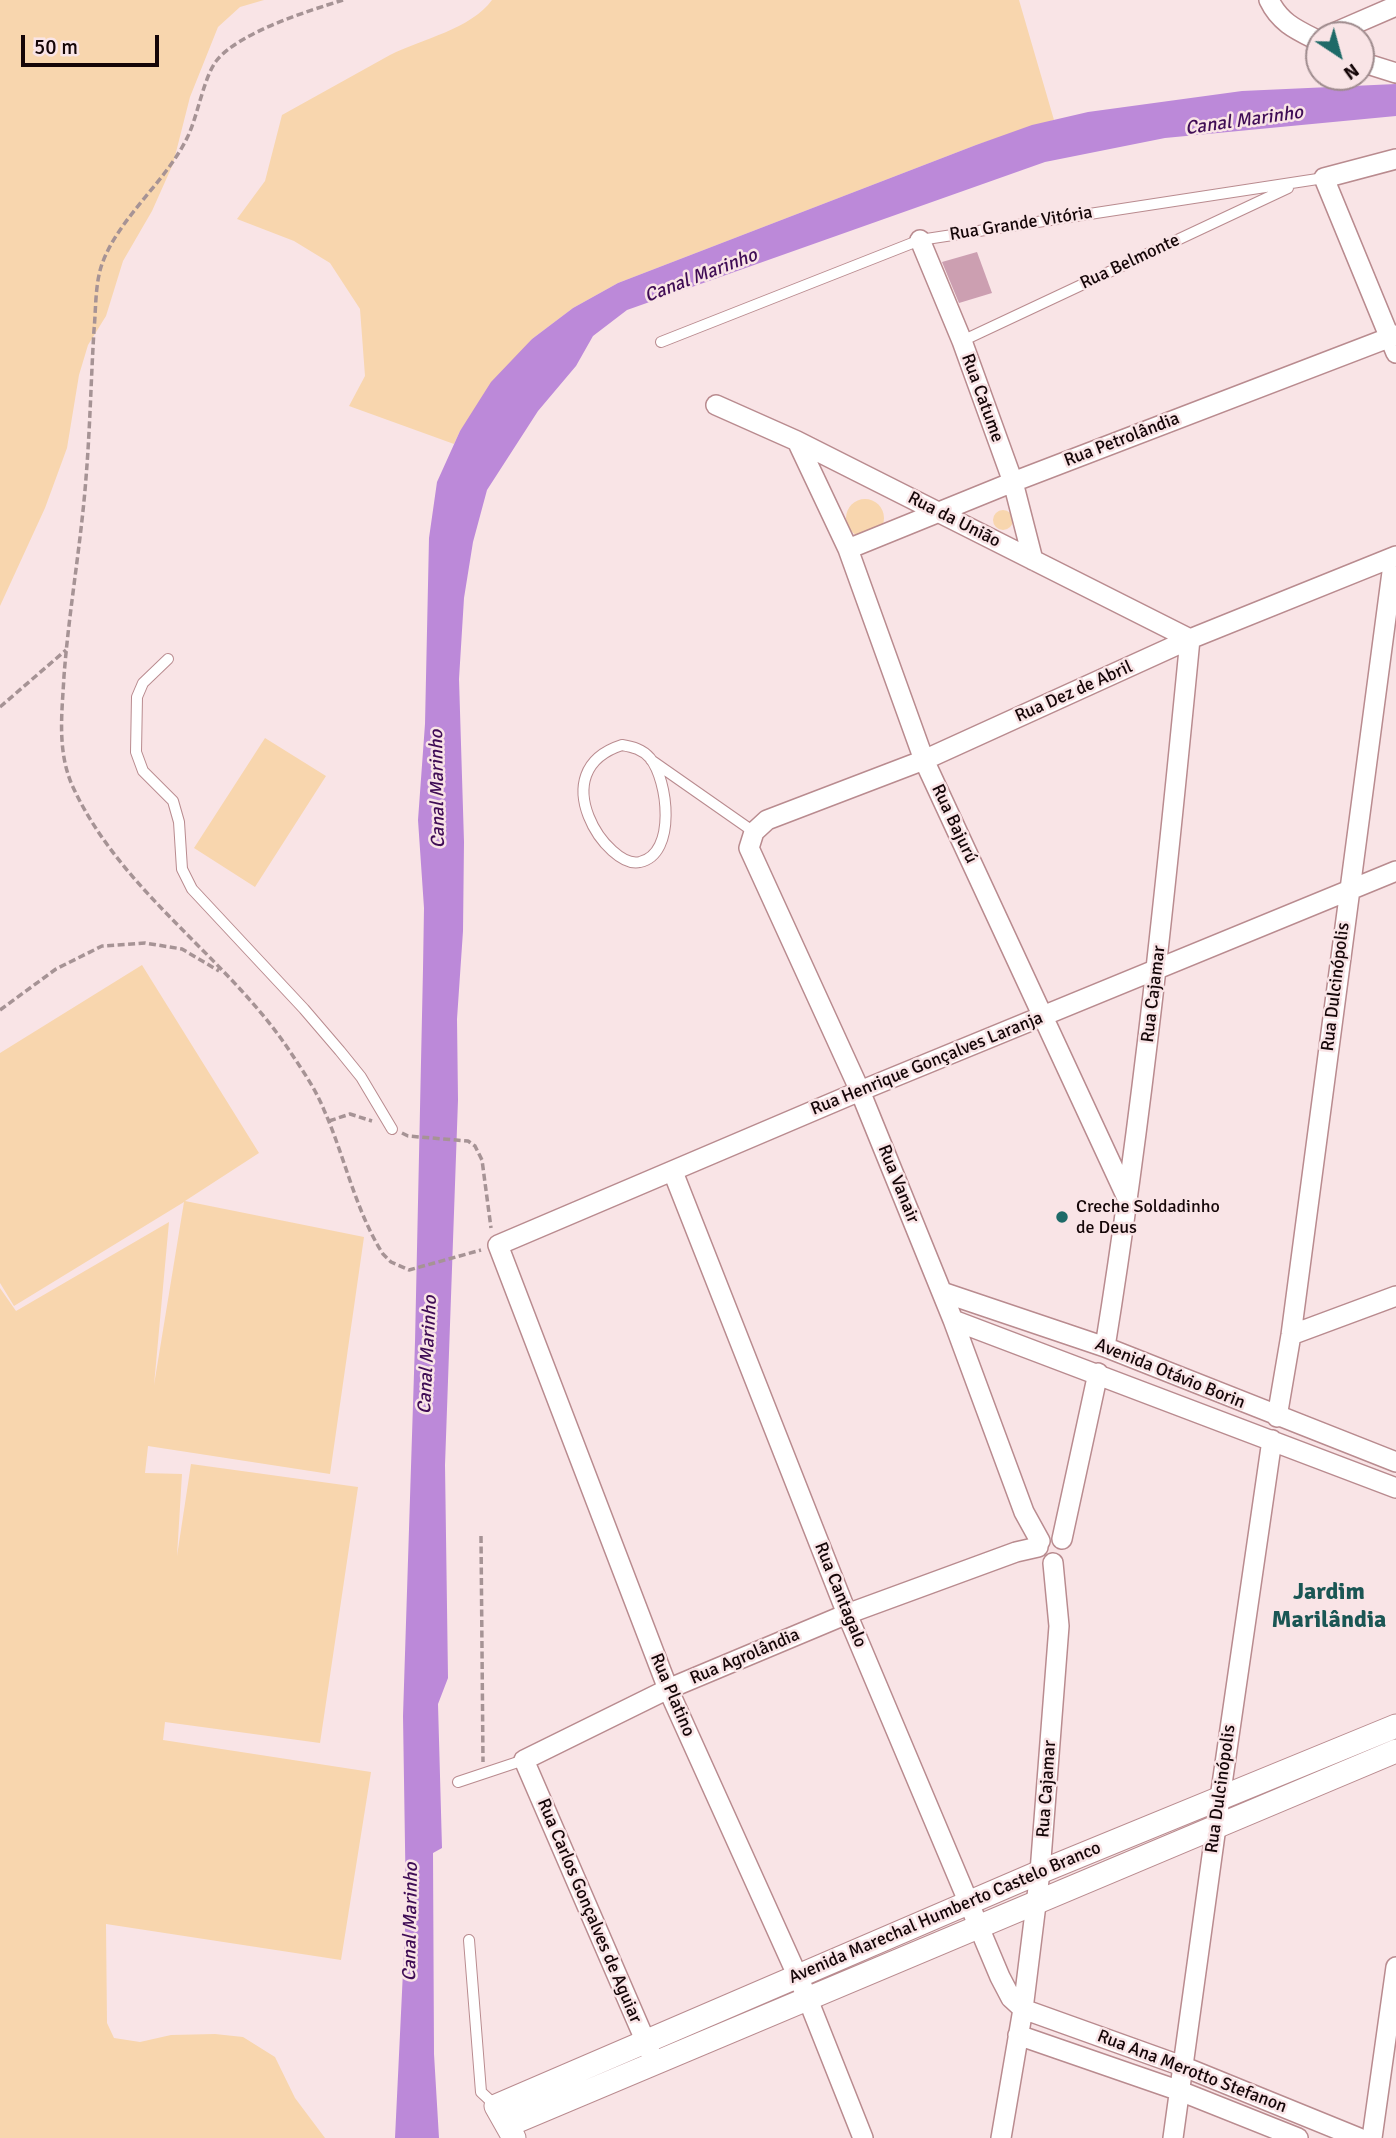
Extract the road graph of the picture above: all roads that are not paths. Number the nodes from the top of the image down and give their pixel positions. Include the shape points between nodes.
1 (1269, 0) edge
2 (1396, 6) edge
3 (1362, 21) edge
4 (1305, 32) edge
5 (1375, 66) edge
6 (1396, 73) edge
7 (1396, 159) edge
8 (1324, 178) junction
9 (1299, 183) junction
10 (920, 240) junction
11 (962, 341) junction
12 (661, 342) dead end
13 (1394, 342) edge
14 (716, 405) dead end
15 (797, 441) junction
16 (1013, 482) junction
17 (937, 512) junction
18 (848, 549) junction
19 (1395, 556) edge
20 (1033, 560) junction
21 (1191, 639) junction
22 (168, 659) dead end
23 (651, 760) junction
24 (924, 760) junction
25 (754, 832) junction
26 (1396, 871) edge
27 (1349, 890) junction
28 (1157, 971) junction
29 (1044, 1016) junction
30 (860, 1091) junction
31 (392, 1129) dead end
32 (673, 1172) junction
33 (1128, 1201) junction
34 (498, 1245) joint
35 (942, 1292) junction
36 (1396, 1296) edge
37 (953, 1320) junction
38 (1291, 1335) junction
39 (1105, 1347) junction
40 (1098, 1373) junction
41 (1277, 1417) junction
42 (1272, 1440) junction
43 (1396, 1462) edge
44 (1396, 1488) edge
45 (1062, 1539) junction
46 (1039, 1544) junction
47 (1053, 1563) junction
48 (847, 1614) junction
49 (668, 1689) junction
50 (1396, 1726) edge
51 (1396, 1751) edge
52 (524, 1760) junction
53 (458, 1782) dead end
54 (1220, 1798) junction
55 (1216, 1827) junction
56 (1040, 1872) junction
57 (968, 1903) junction
58 (1036, 1903) junction
59 (978, 1928) junction
60 (469, 1940) dead end
61 (1396, 1967) edge
62 (797, 1975) junction
63 (807, 1997) junction
64 (1023, 2009) junction
65 (1018, 2035) junction
66 (646, 2040) junction
67 (654, 2063) junction
68 (1182, 2066) junction
69 (1180, 2091) junction
70 (506, 2123) edge
71 (863, 2138) edge
72 (1001, 2138) edge
73 (1173, 2138) edge
74 (1298, 2138) edge
75 (1359, 2138) edge
76 (1372, 2138) edge

1 - 4 street via 1287,25
2 - 3 street
5 - 6 street
7 - 8 street, Rua Grande Vitória
8 - 9 lane, Rua Grande Vitória
8 - 13 street
9 - 10 lane, Rua Grande Vitória
9 - 11 lane, Rua Belmonte
10 - 11 street, Rua Catume
10 - 12 lane, Rua Grande Vitória
11 - 16 street, Rua Catume
13 - 16 street, Rua Petrolândia
14 - 15 street, Rua da União
15 - 17 street, Rua da União
15 - 18 street, Rua Bajurú
16 - 17 street, Rua Petrolândia
16 - 20 street, Rua Catume
17 - 18 street, Rua Petrolândia
17 - 20 street, Rua da União
18 - 24 street, Rua Bajurú
19 - 21 street, Rua Dez de Abril
19 - 27 street, Rua Dulcinópolis
20 - 21 street, Rua da União
21 - 24 street, Rua Dez de Abril
21 - 28 street, Rua Cajamar
22 - 31 lane via 143,682 136,697 136,751 144,771 173,801 179,822 181,869 192,889 340,1051
23 - 23 lane via 639,748 622,745 607,750 590,765 582,786 598,832 616,856 629,863 653,855 665,834 660,781
23 - 25 lane
24 - 25 street, Rua Dez de Abril via 767,820
24 - 29 street, Rua Bajurú
25 - 30 street, Rua Vanair via 749,848
26 - 27 street, Rua Henrique Gonçalves Laranja
27 - 28 street, Rua Henrique Gonçalves Laranja
27 - 38 street, Rua Dulcinópolis
28 - 29 street, Rua Henrique Gonçalves Laranja
28 - 33 street, Rua Cajamar
29 - 30 street, Rua Henrique Gonçalves Laranja
29 - 33 street, Rua Bajurú
30 - 32 street, Rua Henrique Gonçalves Laranja
30 - 35 street, Rua Vanair
32 - 34 street, Rua Henrique Gonçalves Laranja
32 - 48 street, Rua Cantagalo
33 - 39 street, Rua Cajamar
34 - 49 street, Rua Platino
35 - 37 street, Rua Vanair
35 - 39 street, Avenida Otávio Borin
36 - 38 street
37 - 40 street, Avenida Otávio Borin
37 - 46 street, Rua Vanair
38 - 41 street, Rua Dulcinópolis
39 - 41 street, Avenida Otávio Borin
40 - 42 street, Avenida Otávio Borin
40 - 45 street
41 - 43 street, Avenida Otávio Borin
42 - 44 street, Avenida Otávio Borin
42 - 54 street, Rua Dulcinópolis
45 - 46 street via 1050,1535
45 - 47 street via 1066,1550
46 - 47 street via 1041,1559
46 - 48 street, Rua Agrolândia
47 - 56 street, Rua Cajamar via 1059,1626
48 - 49 street, Rua Agrolândia
48 - 57 street, Rua Cantagalo
49 - 52 street, Rua Agrolândia
49 - 62 street, Rua Platino
50 - 54 street, Avenida Marechal Humberto Castelo Branco
51 - 55 street, Avenida Marechal Humberto Castelo Branco
52 - 53 lane, Rua Agrolândia
52 - 66 street, Rua Carlos Gonçalves de Aguiar
54 - 55 street, Rua Dulcinópolis
54 - 56 street, Avenida Marechal Humberto Castelo Branco
55 - 58 street, Avenida Marechal Humberto Castelo Branco
55 - 68 street, Rua Dulcinópolis
56 - 57 street, Avenida Marechal Humberto Castelo Branco
56 - 58 street, Rua Cajamar
57 - 59 street, Rua Cantagalo
57 - 62 street, Avenida Marechal Humberto Castelo Branco
58 - 59 street, Avenida Marechal Humberto Castelo Branco
58 - 64 street, Rua Cajamar
59 - 63 street, Avenida Marechal Humberto Castelo Branco
59 - 64 street, Rua Cantagalo via 1011,1998
60 - 70 lane via 481,2092
61 - 76 street
62 - 63 street, Rua Platino
62 - 66 street, Avenida Marechal Humberto Castelo Branco
63 - 67 street, Avenida Marechal Humberto Castelo Branco
63 - 71 street, Rua Platino
64 - 65 street, Rua Cajamar
64 - 68 street, Rua Ana Merotto Stefanon
65 - 69 street, Rua Ana Merotto Stefanon
65 - 72 street, Rua Cajamar
66 - 67 street, Rua Carlos Gonçalves de Aguiar
66 - 70 street, Avenida Marechal Humberto Castelo Branco
67 - 70 street, Avenida Marechal Humberto Castelo Branco
68 - 69 street, Rua Dulcinópolis
68 - 75 street, Rua Ana Merotto Stefanon
69 - 73 street, Rua Dulcinópolis
69 - 74 street, Rua Ana Merotto Stefanon

